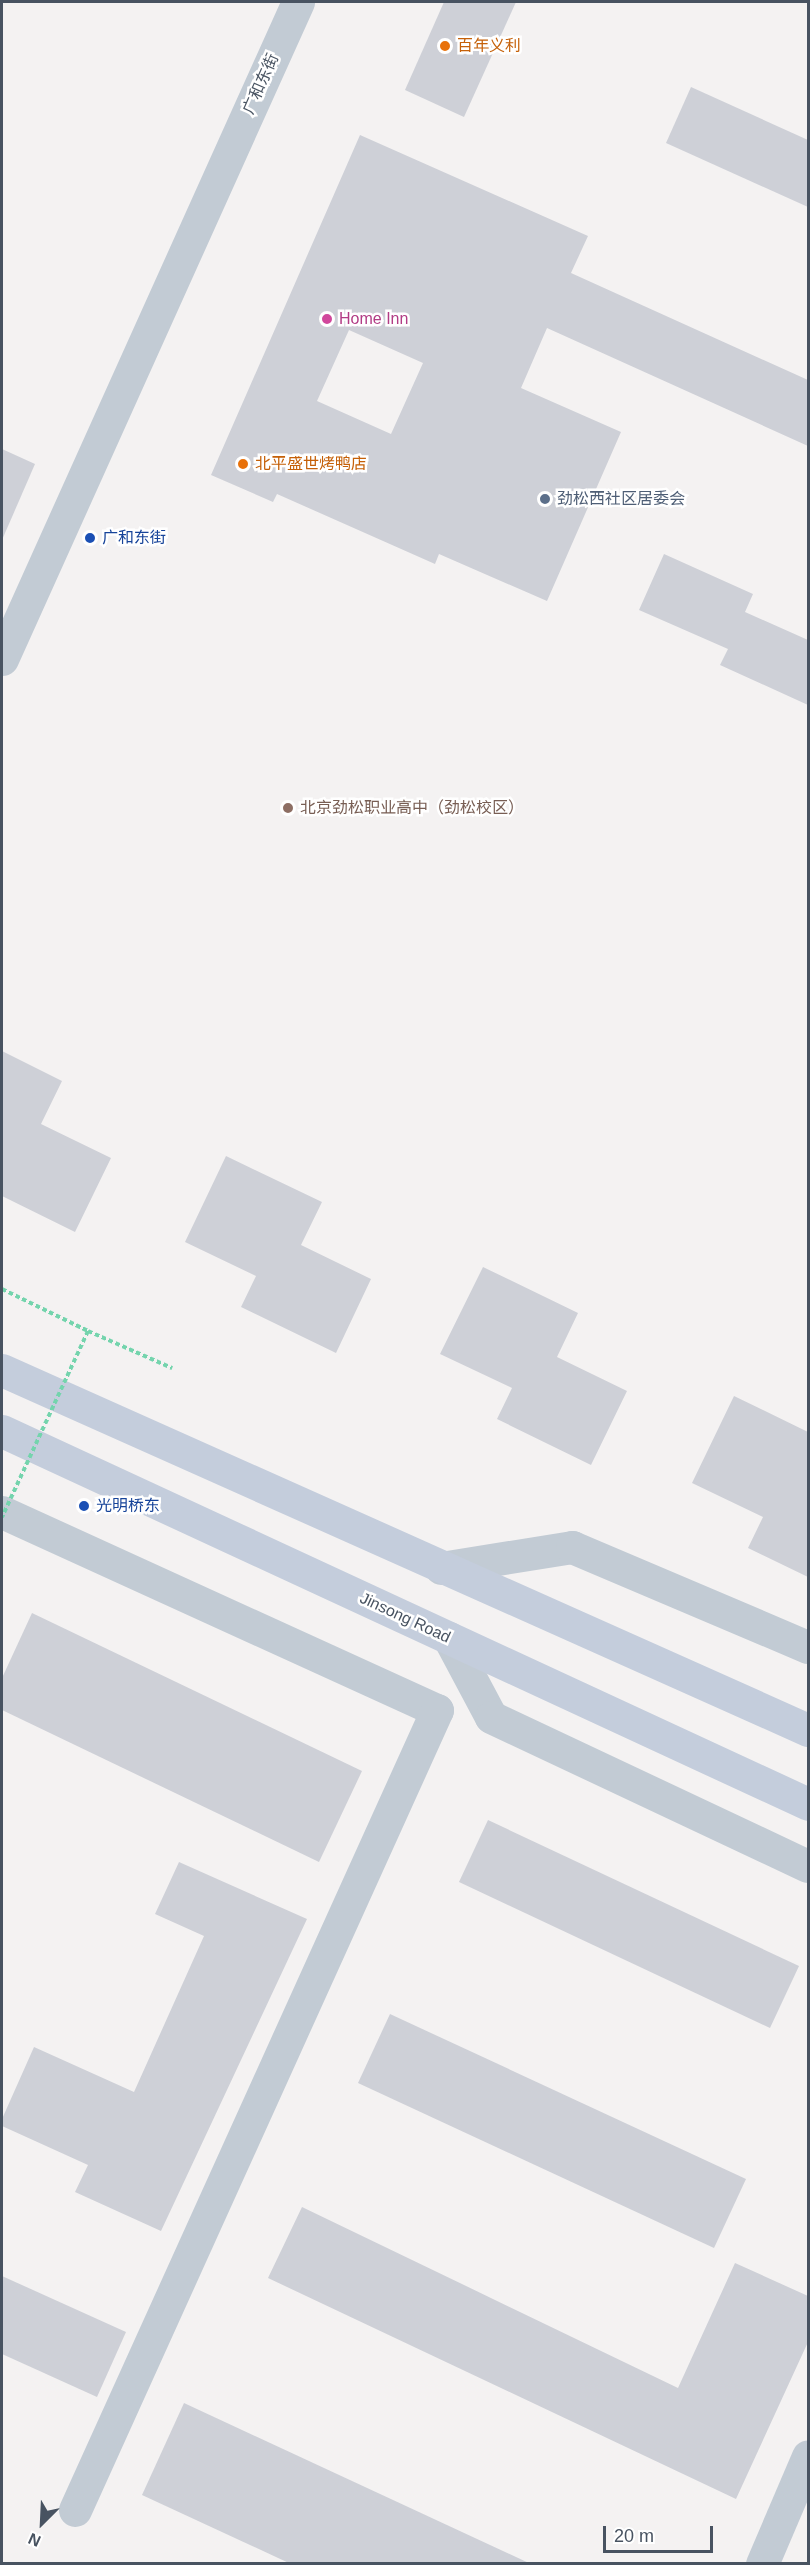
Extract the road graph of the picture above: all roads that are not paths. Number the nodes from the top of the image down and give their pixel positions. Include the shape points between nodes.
1 (298, 2) edge
2 (2, 659) edge
3 (2, 1370) edge
4 (2, 1431) edge
5 (2, 1512) edge
6 (441, 1568) junction
7 (449, 1638) junction
8 (808, 1647) edge
9 (808, 1730) edge
10 (808, 1804) edge
11 (808, 1866) edge
12 (808, 2456) edge
13 (75, 2510) dead end
14 (762, 2564) edge

1 - 2 street, 广和东街
3 - 6 main road
4 - 7 main road, Jinsong Road
5 - 13 street via 437,1710
6 - 8 street via 572,1547
6 - 9 main road
7 - 10 main road, Jinsong Road
7 - 11 street via 491,1717
12 - 14 street

